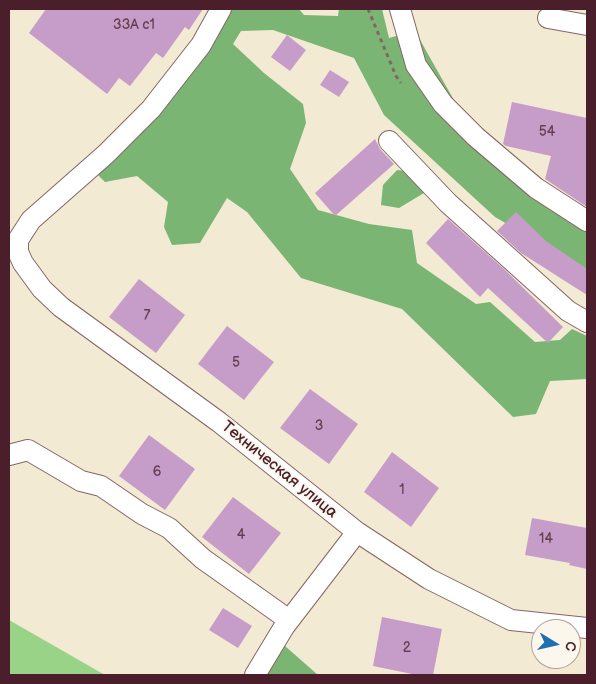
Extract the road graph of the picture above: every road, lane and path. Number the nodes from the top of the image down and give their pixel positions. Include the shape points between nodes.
1 (222, 9) edge
2 (400, 9) edge
3 (548, 18) dead end
4 (587, 25) edge
5 (389, 142) dead end
6 (587, 221) edge
7 (13, 239) edge
8 (587, 322) edge
9 (9, 455) edge
10 (356, 532) junction
11 (289, 620) junction
12 (587, 628) edge
13 (255, 675) edge

1 - 7 street via 201,45 151,109
2 - 6 street via 416,65 443,104 536,188
3 - 4 street
5 - 8 street via 448,203 568,311
7 - 10 street, Техническая улица via 23,264 61,307 219,422
9 - 11 street via 28,450 81,480 101,486 169,528 203,559
10 - 11 street
10 - 12 street, Техническая улица via 429,579 511,620
11 - 13 street

